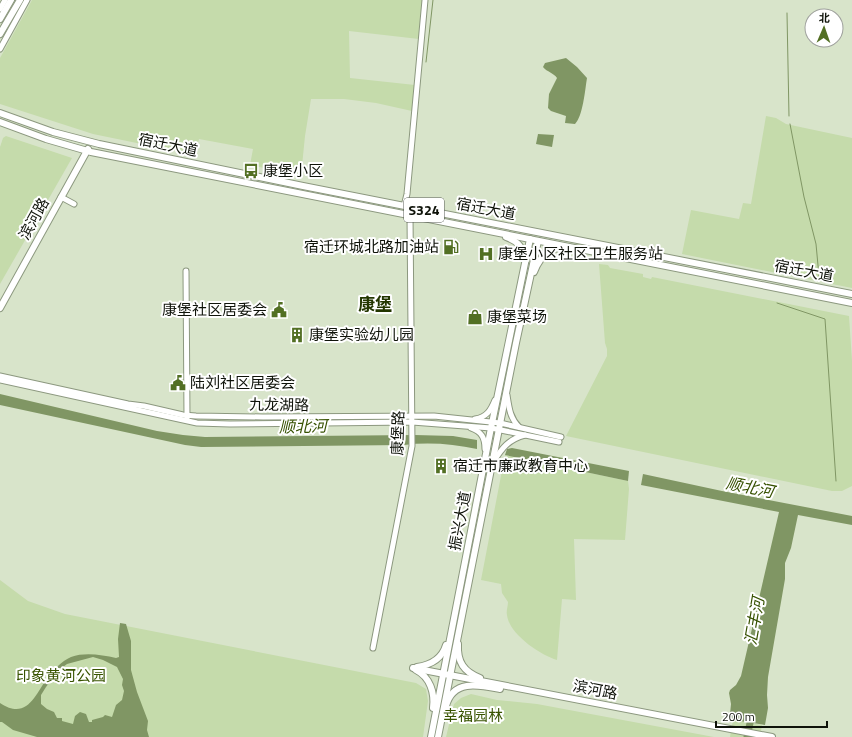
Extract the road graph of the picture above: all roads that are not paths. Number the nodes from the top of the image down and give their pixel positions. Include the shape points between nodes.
1 (20, 0) edge
2 (27, 0) edge
3 (425, 0) edge
4 (9, 1) edge
5 (0, 11) edge
6 (0, 19) edge
7 (0, 34) edge
8 (0, 49) edge
9 (0, 113) edge
10 (0, 122) edge
11 (91, 142) junction
12 (87, 151) junction
13 (61, 197) junction
14 (74, 204) dead end
15 (404, 206) junction
16 (410, 215) junction
17 (488, 230) junction
18 (530, 239) junction
19 (538, 241) junction
20 (579, 249) junction
21 (186, 271) dead end
22 (520, 285) junction
23 (527, 288) junction
24 (852, 294) edge
25 (852, 303) edge
26 (0, 308) edge
27 (0, 376) edge
28 (0, 380) edge
29 (506, 391) junction
30 (498, 392) junction
31 (187, 415) junction
32 (412, 420) junction
33 (471, 420) junction
34 (187, 422) junction
35 (491, 425) junction
36 (464, 426) junction
37 (499, 426) junction
38 (520, 428) junction
39 (527, 435) junction
40 (485, 459) junction
41 (491, 466) junction
42 (456, 624) junction
43 (373, 648) dead end
44 (413, 668) junction
45 (446, 674) junction
46 (522, 689) junction
47 (431, 737) edge
48 (438, 737) edge
49 (772, 737) edge

1 - 7 main road
2 - 8 street
3 - 15 street
4 - 5 main road
4 - 6 main road
9 - 11 main road, 宿迁大道 / S324 via 53,132
10 - 12 main road, 宿迁大道 / S324
11 - 12 main road, 滨河路
11 - 15 main road, 宿迁大道 / S324
12 - 13 main road, 滨河路
12 - 16 main road, 宿迁大道 / S324
13 - 14 street
13 - 26 main road, 滨河路
15 - 24 main road, 宿迁大道 / S324
16 - 17 main road, 宿迁大道 / S324
16 - 32 street, 康堡路
17 - 18 main road, 宿迁大道 / S324
17 - 22 main road via 514,240 521,247 524,260
18 - 19 main road, 宿迁大道 / S324
18 - 22 main road, 振兴大道
19 - 20 main road, 宿迁大道 / S324
19 - 23 main road, 振兴大道
20 - 23 main road via 557,248 544,255
20 - 25 main road, 宿迁大道 / S324
21 - 31 street
22 - 30 main road, 振兴大道
23 - 29 main road, 振兴大道
27 - 31 street, 九龙湖路
28 - 34 street, 九龙湖路
29 - 37 main road, 振兴大道
29 - 38 street via 510,415
30 - 33 street via 488,413
30 - 35 main road, 振兴大道
31 - 32 street, 九龙湖路
31 - 34 street
32 - 33 street, 九龙湖路 via 434,416
32 - 34 street, 九龙湖路 via 230,424
32 - 36 street, 九龙湖路
32 - 43 street, 康堡路 via 411,454
33 - 35 street, 九龙湖路
35 - 36 street, 九龙湖路
35 - 37 street, 九龙湖路
35 - 40 main road, 振兴大道
36 - 40 street via 474,430 485,440
37 - 38 street, 九龙湖路
37 - 39 street, 九龙湖路
37 - 41 main road, 振兴大道
38 - 39 street, 九龙湖路 via 560,440
39 - 41 street via 506,444
40 - 42 main road, 振兴大道
41 - 42 main road, 振兴大道
42 - 44 main road via 441,656 430,664
42 - 45 main road, 振兴大道
42 - 46 main road via 459,657 465,671 479,678
44 - 45 main road, 滨河路
44 - 47 main road via 421,672 431,686 434,700
45 - 46 main road, 滨河路
45 - 47 main road, 振兴大道
45 - 48 main road, 振兴大道
46 - 48 main road via 508,690 471,685 456,690 447,703
46 - 49 main road, 滨河路

